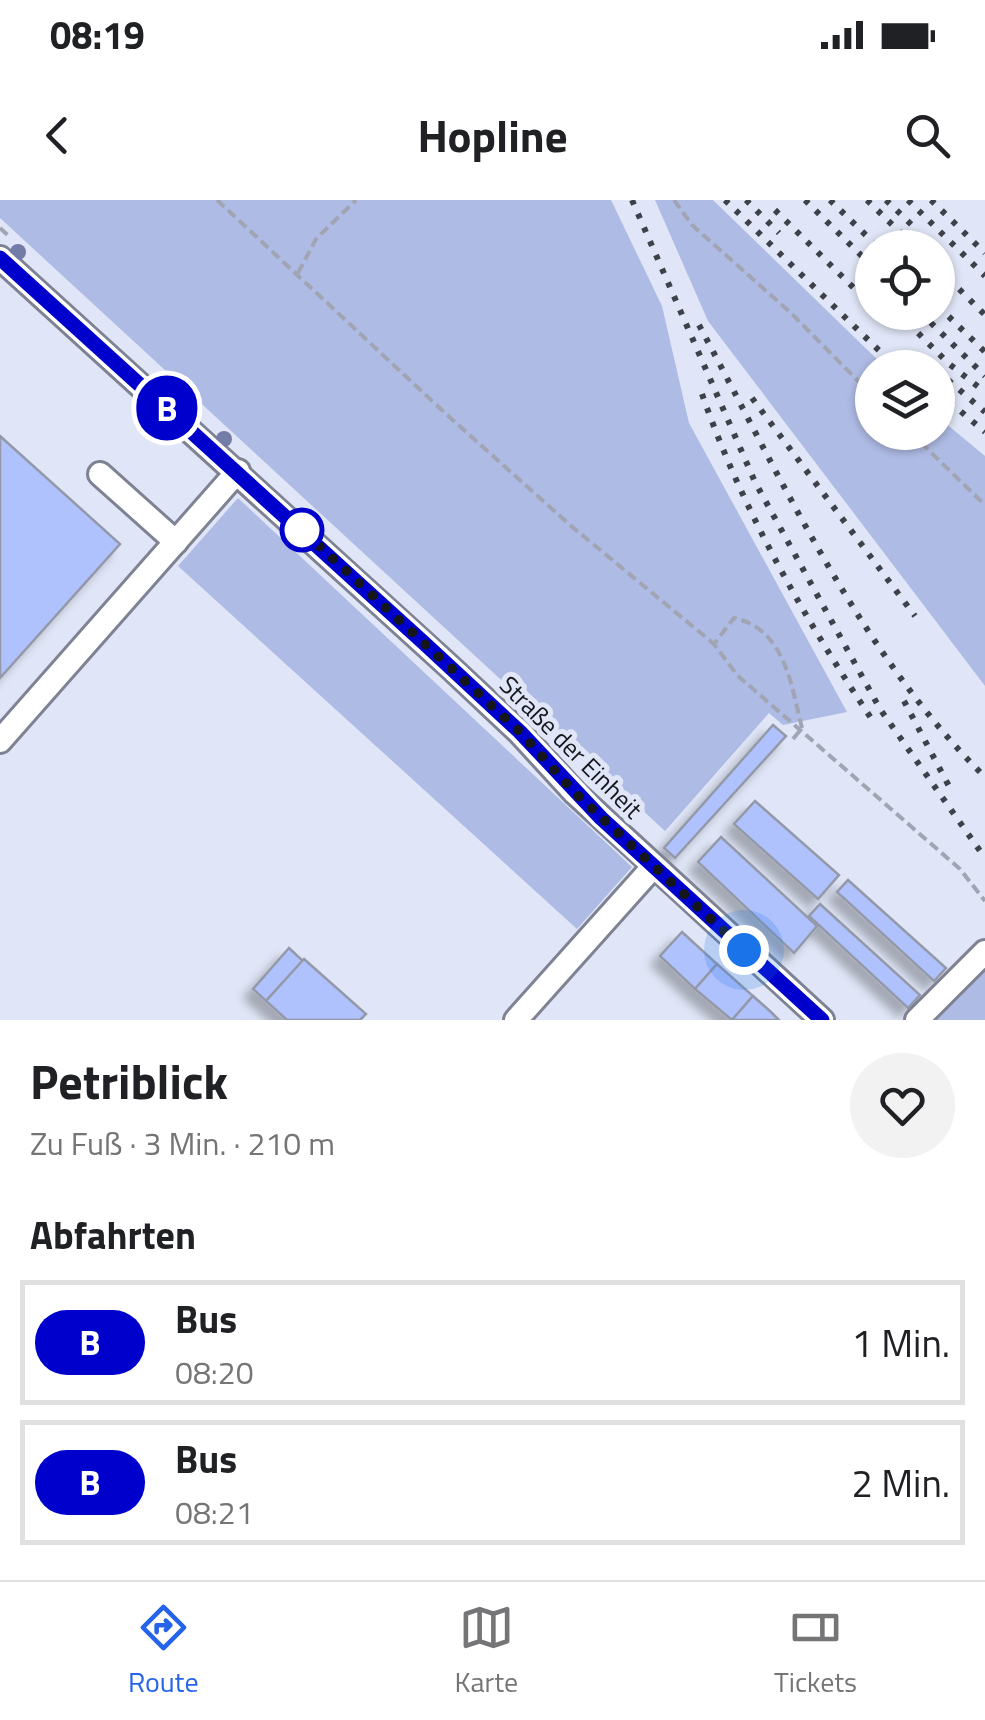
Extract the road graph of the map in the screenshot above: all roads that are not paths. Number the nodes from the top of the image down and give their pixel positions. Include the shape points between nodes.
1 (0, 258) edge
2 (238, 472) junction
3 (100, 474) dead end
4 (176, 542) junction
5 (0, 741) edge
6 (653, 867) junction
7 (985, 952) edge
8 (516, 1020) edge
9 (822, 1020) edge
10 (916, 1020) edge

1 - 2 street, Straße der Einheit
2 - 4 street
2 - 6 street, Straße der Einheit via 520,732
3 - 4 street
4 - 5 street
6 - 8 street
6 - 9 street, Straße der Einheit
7 - 10 street

